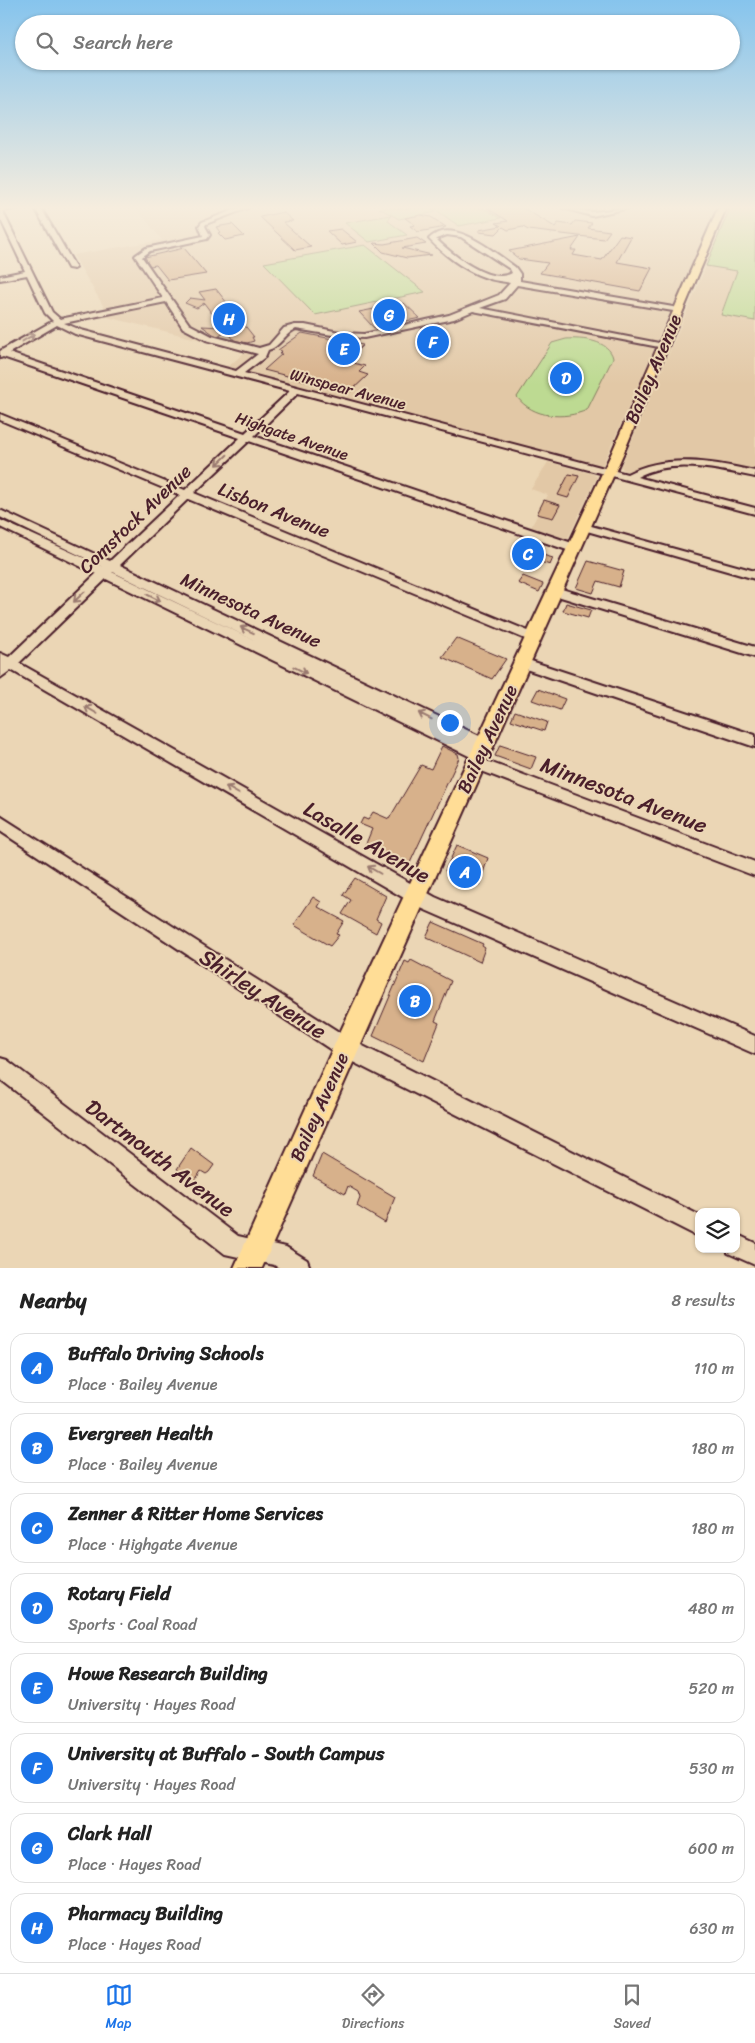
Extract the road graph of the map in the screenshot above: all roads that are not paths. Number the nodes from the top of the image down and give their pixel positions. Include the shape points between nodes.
1 (28, 267) edge
2 (144, 267) edge
3 (471, 267) edge
4 (512, 267) edge
5 (697, 267) edge
6 (30, 272) junction
7 (0, 278) edge
8 (516, 278) junction
9 (167, 300) junction
10 (473, 309) junction
11 (679, 310) junction
12 (57, 322) junction
13 (664, 346) junction
14 (264, 350) junction
15 (1, 354) edge
16 (237, 375) junction
17 (296, 391) junction
18 (0, 417) edge
19 (246, 437) junction
20 (608, 474) junction
21 (755, 474) edge
22 (627, 478) junction
23 (186, 495) junction
24 (755, 511) edge
25 (0, 513) edge
26 (0, 524) edge
27 (584, 527) junction
28 (574, 548) junction
29 (107, 570) junction
30 (755, 575) edge
31 (555, 592) junction
32 (534, 638) junction
33 (755, 652) edge
34 (522, 663) junction
35 (3, 665) edge
36 (755, 741) edge
37 (480, 754) junction
38 (0, 823) edge
39 (755, 869) edge
40 (416, 895) junction
41 (755, 1045) edge
42 (346, 1048) junction
43 (0, 1067) edge
44 (695, 1224) edge
45 (740, 1247) edge
46 (755, 1254) edge
47 (252, 1259) edge
48 (299, 1268) edge

1 - 6 street
2 - 9 street
3 - 8 street via 480,274 500,280
4 - 8 street
5 - 11 main road, Bailey Avenue
6 - 7 street
6 - 12 street via 49,313
8 - 10 street via 504,296
8 - 11 street
9 - 12 street
9 - 14 street via 183,322 197,333
10 - 13 street
10 - 14 street via 441,320 364,336 295,327
11 - 13 main road, Bailey Avenue
15 -> 12 street
12 - 16 street, Winspear Avenue via 83,334
13 - 20 main road, Bailey Avenue
14 - 16 street
15 - 19 street, Highgate Avenue
16 - 17 street, Winspear Avenue
17 - 19 street, Comstock Avenue
17 - 20 street, Winspear Avenue
18 - 23 street, Lisbon Avenue
19 -> 23 street, Comstock Avenue
19 - 28 street, Highgate Avenue
20 - 22 street, Winspear Avenue
20 - 27 main road, Bailey Avenue
21 - 22 street via 686,465 647,470
22 - 24 street, Winspear Avenue
23 - 29 street, Comstock Avenue
23 - 32 street, Lisbon Avenue
25 - 29 street, Minnesota Avenue
26 - 29 street, Minnesota Avenue
27 - 28 main road, Bailey Avenue
27 - 30 street
28 - 31 main road, Bailey Avenue
29 -> 35 street, Comstock Avenue
29 - 37 street, Minnesota Avenue via 275,650
31 - 32 main road, Bailey Avenue
31 - 33 street
32 - 34 main road, Bailey Avenue
34 - 36 street
34 - 37 main road, Bailey Avenue
40 -> 35 street, Lasalle Avenue
37 - 39 street, Minnesota Avenue
37 - 40 main road, Bailey Avenue
38 - 42 street, Shirley Avenue
40 - 41 street, Lasalle Avenue
40 - 42 main road, Bailey Avenue
42 - 44 street, Shirley Avenue
42 - 47 main road, Bailey Avenue
43 - 47 street, Dartmouth Avenue
45 - 46 street
47 - 48 street, Dartmouth Avenue via 278,1255

